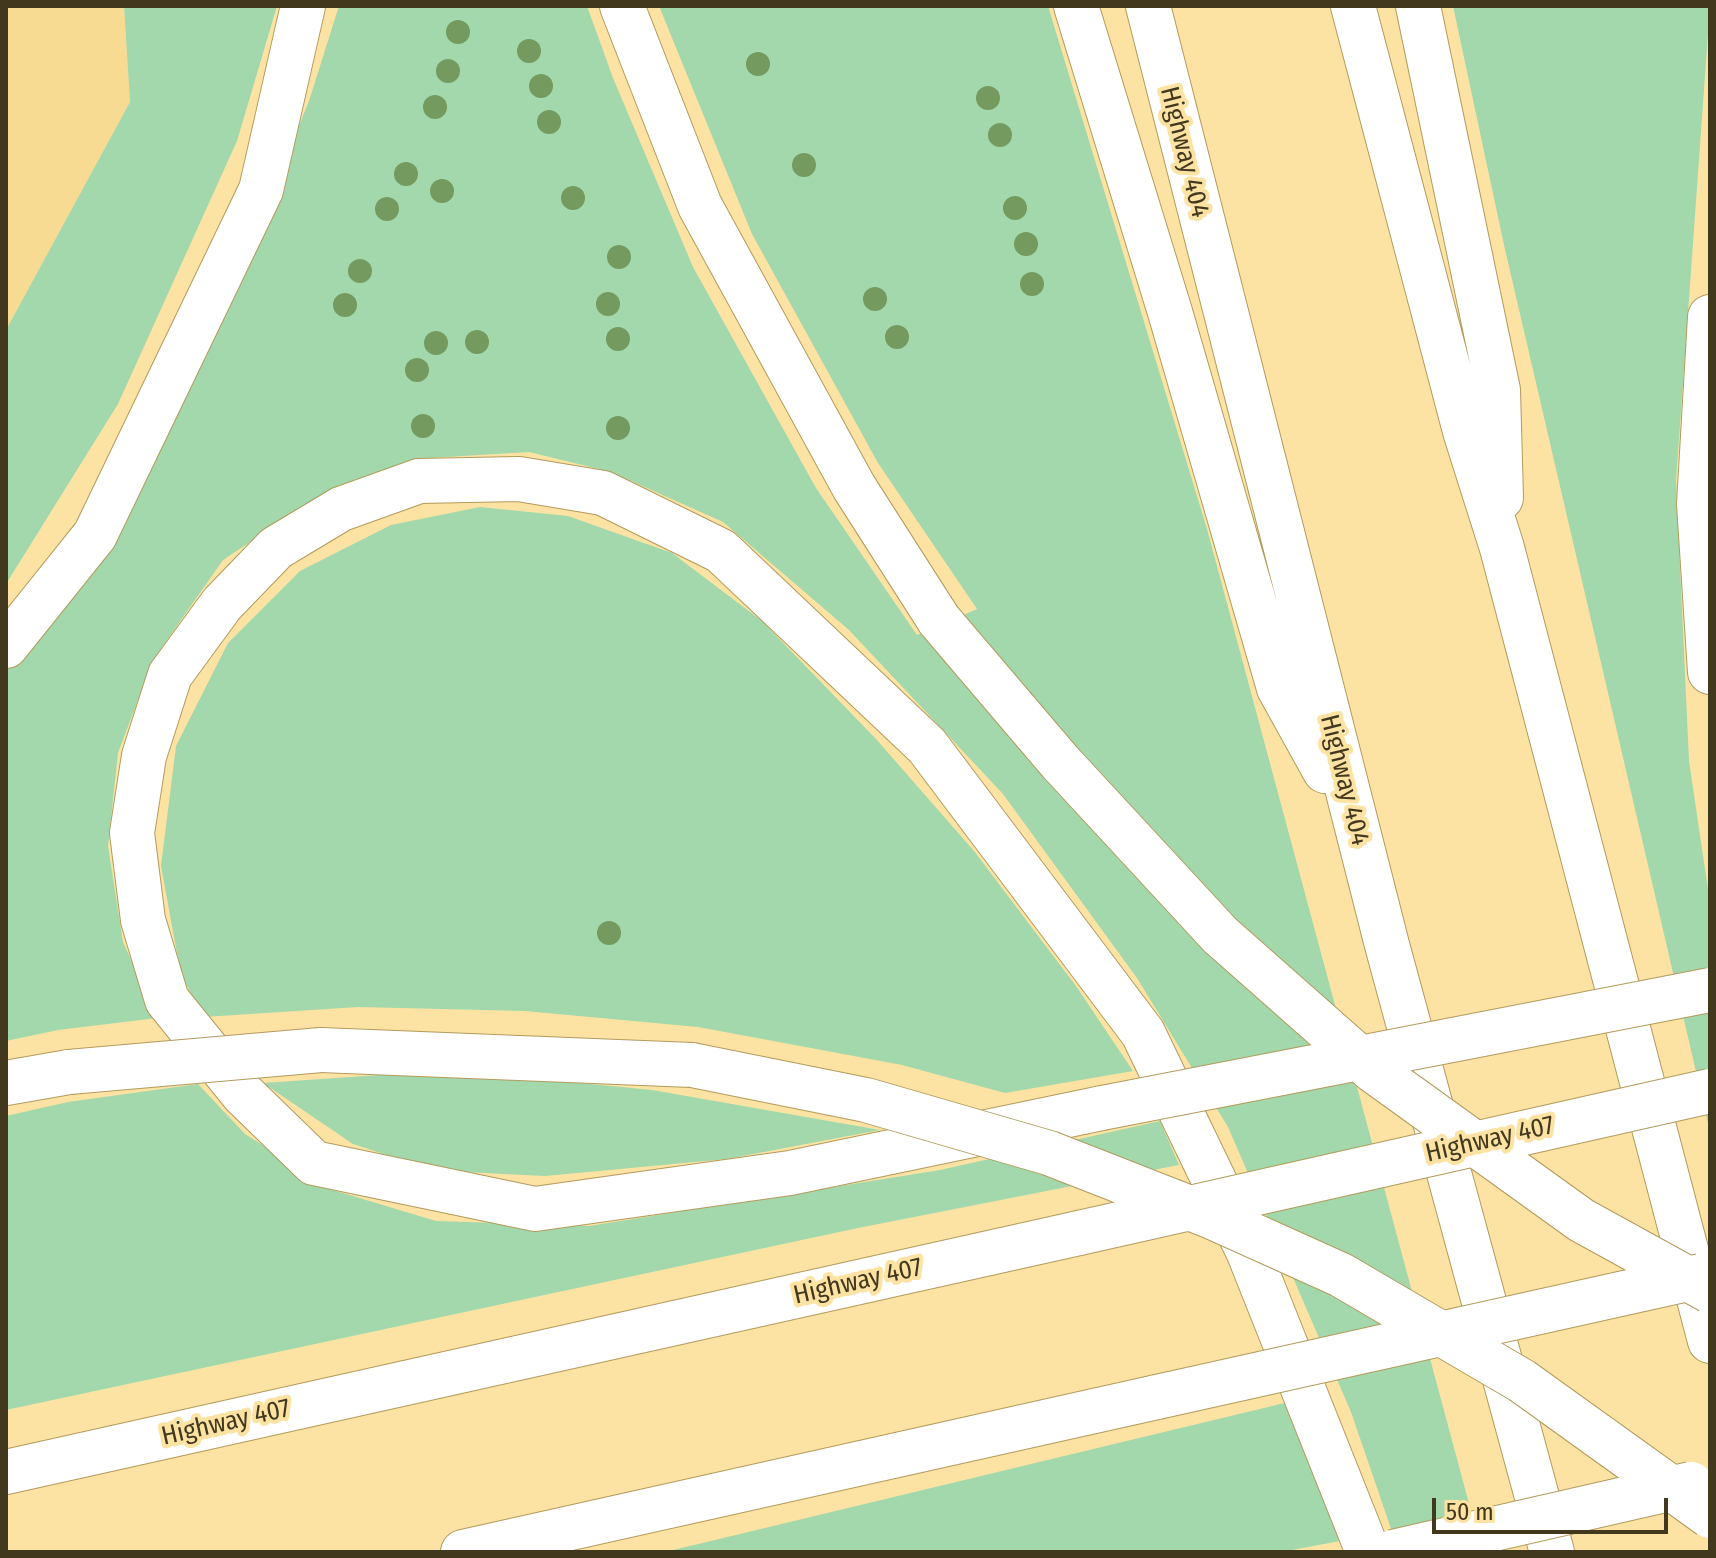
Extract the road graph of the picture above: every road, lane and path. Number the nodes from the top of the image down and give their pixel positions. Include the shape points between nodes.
1 (303, 6) edge
2 (622, 6) edge
3 (1076, 6) edge
4 (1148, 6) edge
5 (1353, 6) edge
6 (1418, 6) edge
7 (1710, 317) edge
8 (1502, 548) junction
9 (6, 646) edge
10 (1710, 672) edge
11 (1356, 825) junction
12 (1710, 990) edge
13 (6, 1083) edge
14 (1710, 1091) edge
15 (1710, 1274) edge
16 (1710, 1291) edge
17 (1710, 1341) edge
18 (6, 1472) edge
19 (1710, 1479) edge
20 (1710, 1516) edge
21 (463, 1552) edge
22 (1368, 1552) edge
23 (1393, 1552) edge
24 (1552, 1552) edge

1 - 9 highway via 261,190 95,535
2 - 16 highway, bridge via 700,206 854,487 939,620 1060,762 1220,935 1374,1071 1581,1220
3 - 11 highway via 1279,688
4 - 11 highway, Highway 404
5 - 8 highway via 1465,431
6 - 8 highway via 1498,390
7 - 10 highway via 1699,504
8 - 17 highway
11 - 24 highway, Highway 404
12 - 22 highway, bridge via 1102,1108 790,1173 535,1209 314,1163 243,1094 167,1000 143,920 132,833 144,756 170,675 222,604 276,548 341,509 419,481 519,479 603,493 721,551 927,746 1143,1033 1249,1253
13 - 20 highway, bridge via 69,1072 321,1050 692,1065 866,1100 1049,1153 1341,1275 1522,1381
14 - 18 highway, Highway 407, bridge
15 - 21 highway, bridge
19 - 23 highway, bridge

